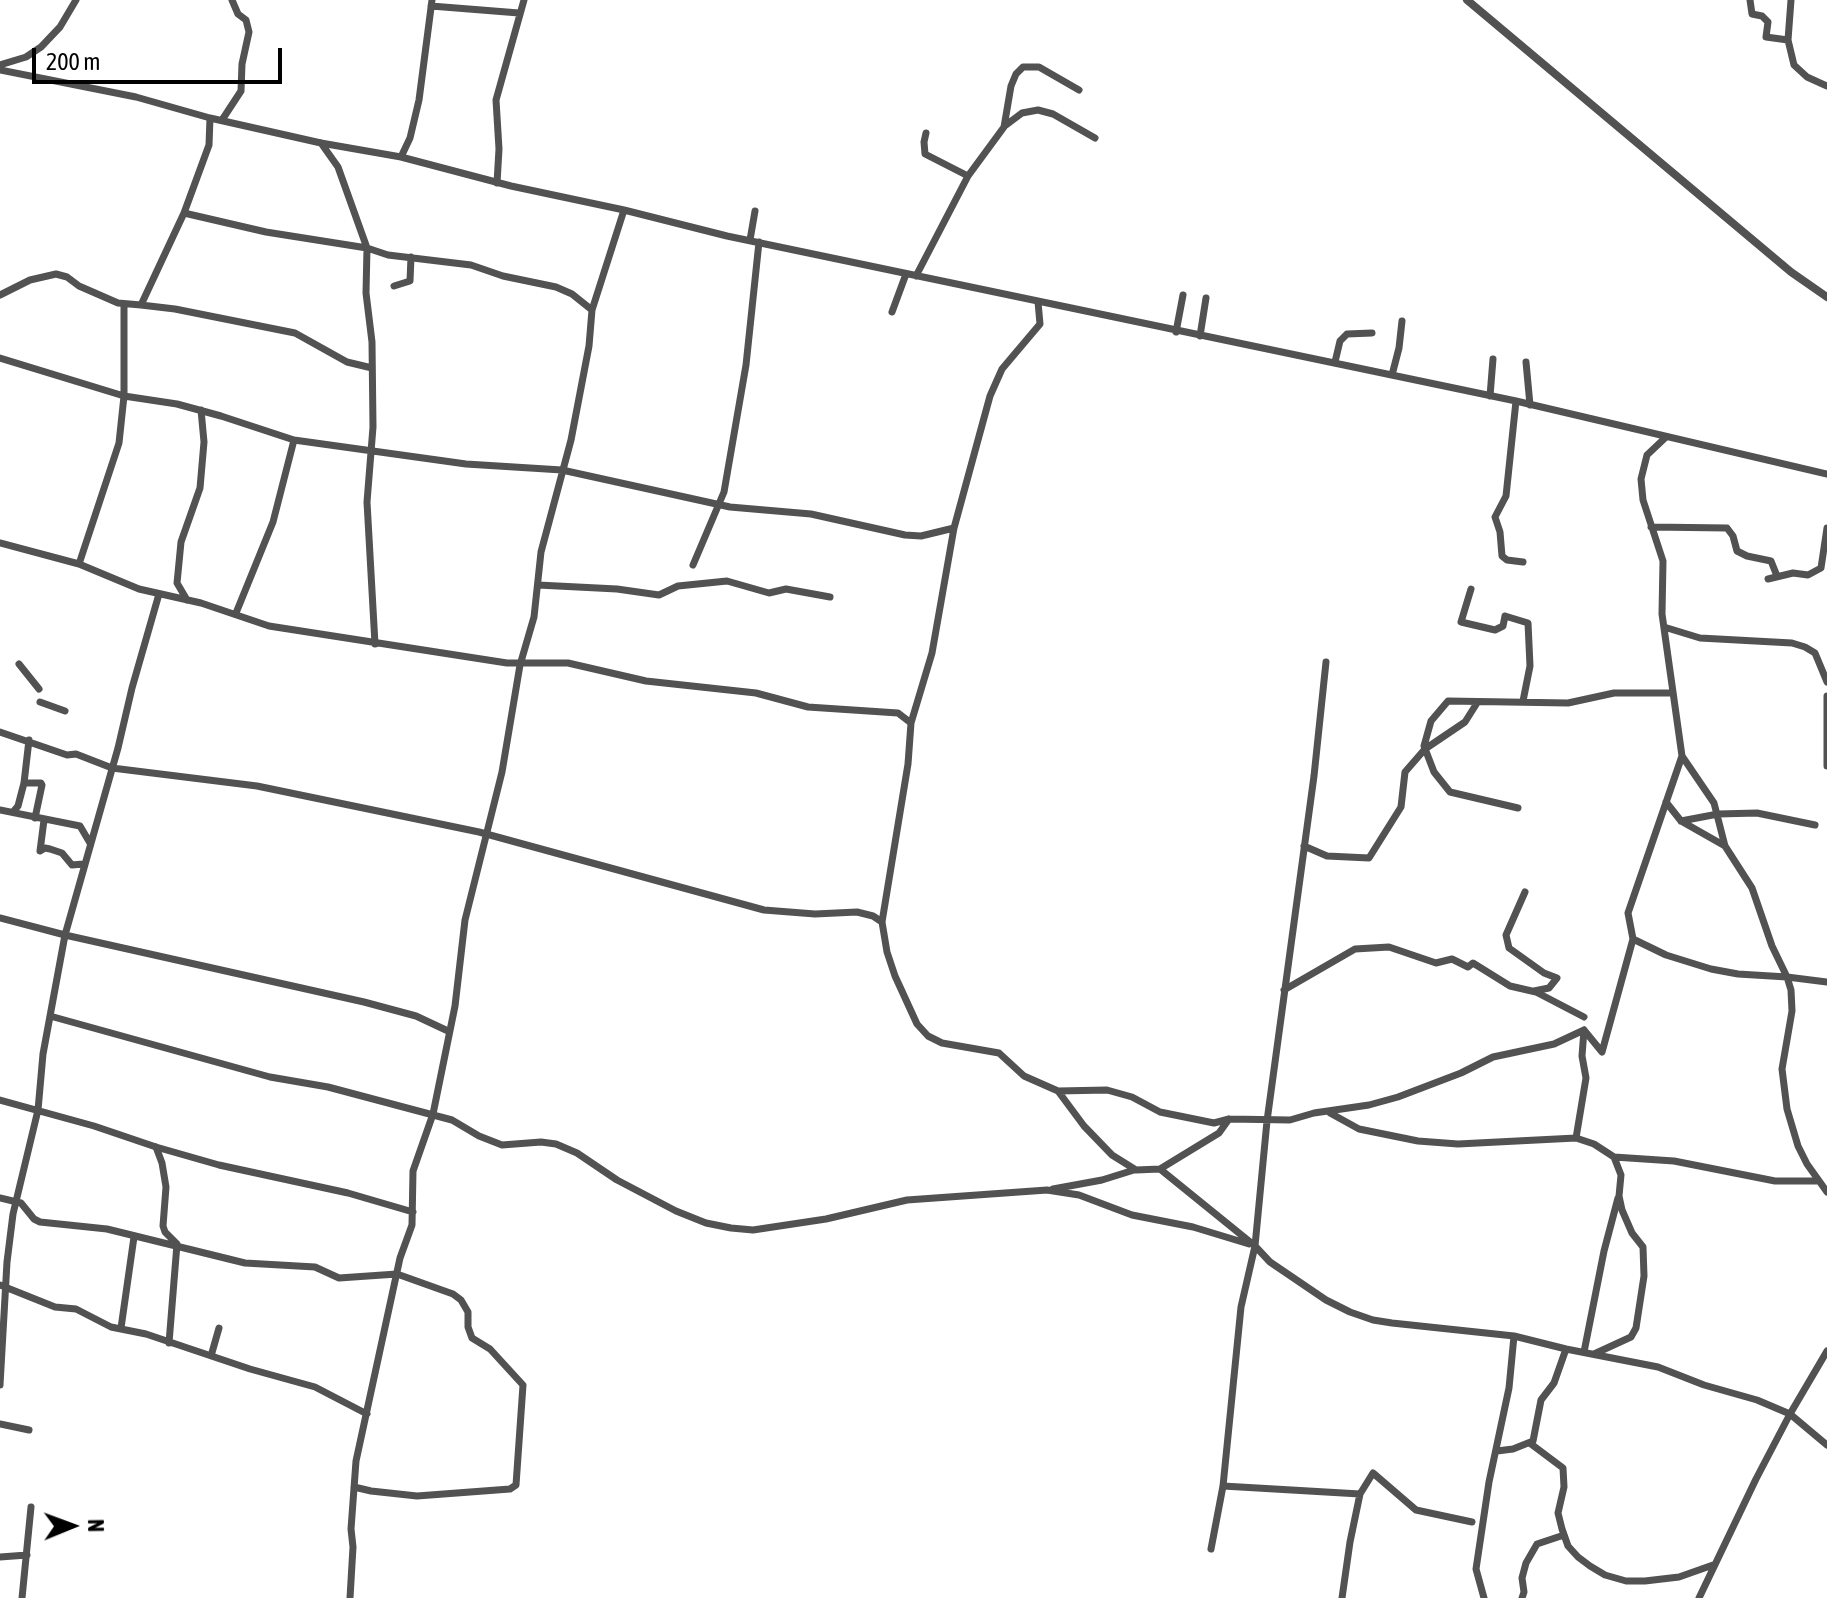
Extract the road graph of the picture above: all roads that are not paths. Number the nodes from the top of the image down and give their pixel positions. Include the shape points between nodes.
1 (76, 0) edge
2 (232, 0) edge
3 (524, 0) edge
4 (1467, 0) edge
5 (1750, 0) edge
6 (1791, 0) edge
7 (432, 3) edge
8 (519, 13) junction
9 (1788, 40) junction
10 (0, 67) edge
11 (1827, 86) edge
12 (1079, 90) dead end
13 (210, 118) junction
14 (222, 120) junction
15 (1004, 127) junction
16 (926, 133) dead end
17 (1095, 138) dead end
18 (321, 143) junction
19 (401, 157) junction
20 (968, 176) junction
21 (497, 183) junction
22 (624, 210) junction
23 (755, 211) dead end
24 (184, 213) junction
25 (750, 240) junction
26 (759, 242) junction
27 (367, 248) junction
28 (411, 257) junction
29 (906, 274) junction
30 (916, 276) junction
31 (394, 286) dead end
32 (0, 295) edge
33 (1183, 295) dead end
34 (1827, 297) edge
35 (1206, 298) dead end
36 (1038, 302) junction
37 (124, 305) junction
38 (141, 305) junction
39 (592, 310) junction
40 (892, 312) dead end
41 (1402, 321) dead end
42 (1176, 332) junction
43 (1372, 333) dead end
44 (1200, 336) junction
45 (0, 358) edge
46 (1493, 359) dead end
47 (1335, 362) junction
48 (1526, 362) dead end
49 (372, 368) junction
50 (1392, 375) junction
51 (124, 396) junction
52 (1490, 396) junction
53 (1516, 401) junction
54 (1530, 405) junction
55 (201, 410) junction
56 (1665, 438) junction
57 (294, 440) junction
58 (372, 452) junction
59 (562, 470) junction
60 (1827, 474) edge
61 (720, 503) junction
62 (1651, 527) junction
63 (954, 528) junction
64 (1827, 528) edge
65 (0, 543) edge
66 (1523, 562) dead end
67 (79, 564) junction
68 (693, 565) dead end
69 (538, 585) junction
70 (1471, 589) dead end
71 (159, 594) junction
72 (830, 597) dead end
73 (187, 600) junction
74 (236, 613) junction
75 (1664, 627) junction
76 (375, 644) junction
77 (1326, 662) dead end
78 (19, 664) dead end
79 (520, 665) junction
80 (1827, 682) edge
81 (39, 689) dead end
82 (1673, 693) junction
83 (1827, 696) edge
84 (1523, 701) junction
85 (40, 702) dead end
86 (1477, 703) junction
87 (65, 711) dead end
88 (911, 723) junction
89 (0, 732) edge
90 (29, 740) junction
91 (1425, 749) junction
92 (1682, 756) junction
93 (1827, 766) edge
94 (112, 768) junction
95 (24, 783) junction
96 (1666, 802) junction
97 (1518, 808) dead end
98 (0, 810) edge
99 (13, 812) junction
100 (1718, 814) junction
101 (39, 819) junction
102 (1681, 821) junction
103 (1815, 825) dead end
104 (485, 834) junction
105 (90, 843) junction
106 (1304, 846) junction
107 (1725, 846) junction
108 (83, 864) junction
109 (1525, 892) dead end
110 (0, 918) edge
111 (882, 922) junction
112 (65, 935) junction
113 (1633, 939) junction
114 (1787, 977) junction
115 (1827, 982) edge
116 (1284, 990) junction
117 (1534, 991) junction
118 (50, 1016) junction
119 (1584, 1017) dead end
120 (1584, 1030) junction
121 (448, 1031) junction
122 (1058, 1091) junction
123 (0, 1100) edge
124 (38, 1110) junction
125 (1330, 1113) junction
126 (433, 1114) junction
127 (1229, 1119) junction
128 (1267, 1121) junction
129 (1576, 1138) junction
130 (156, 1147) junction
131 (1614, 1157) junction
132 (1160, 1169) junction
133 (1136, 1170) junction
134 (1817, 1181) junction
135 (1047, 1190) junction
136 (1827, 1192) edge
137 (1619, 1196) junction
138 (0, 1198) edge
139 (16, 1202) junction
140 (413, 1212) junction
141 (134, 1237) junction
142 (177, 1244) junction
143 (1255, 1246) junction
144 (397, 1274) junction
145 (4, 1286) edge
146 (121, 1328) junction
147 (219, 1328) dead end
148 (1514, 1336) junction
149 (169, 1343) junction
150 (1, 1347) edge
151 (1566, 1349) junction
152 (1827, 1351) edge
153 (1584, 1352) junction
154 (1594, 1354) junction
155 (211, 1356) junction
156 (0, 1385) edge
157 (367, 1414) junction
158 (1790, 1414) junction
159 (0, 1424) edge
160 (29, 1430) dead end
161 (1531, 1444) junction
162 (1827, 1445) edge
163 (1497, 1451) junction
164 (1223, 1486) junction
165 (354, 1487) junction
166 (1360, 1494) junction
167 (31, 1507) dead end
168 (1472, 1522) dead end
169 (1564, 1535) junction
170 (1211, 1549) dead end
171 (27, 1555) junction
172 (0, 1557) edge
173 (1713, 1565) junction
174 (22, 1598) edge
175 (350, 1598) edge
176 (1342, 1598) edge
177 (1484, 1598) edge
178 (1522, 1598) edge
179 (1699, 1598) edge

1 - 10 street via 41,47
2 - 14 street via 249,32 241,91
3 - 8 street
4 - 34 street
5 - 9 street via 1752,14 1768,22 1766,37
6 - 9 street
7 - 8 street
7 - 19 street via 419,100
8 - 21 street via 496,100
9 - 11 street via 1798,71
10 - 13 street
12 - 15 street via 1039,67 1023,67 1011,86
13 - 14 street
13 - 24 street via 209,145
14 - 18 street
15 - 17 street via 1022,113 1038,110
15 - 20 street
16 - 20 street via 925,154
18 - 19 street
18 - 27 street via 338,167
19 - 21 street
20 - 30 street
21 - 22 street
22 - 25 street
22 - 39 street
23 - 25 street
24 - 27 street
24 - 38 street
25 - 26 street
26 - 29 street
26 - 61 street via 746,365
27 - 28 street
27 - 49 street
28 - 31 street via 410,281
28 - 39 street via 471,265 556,287
29 - 30 street
29 - 40 street
30 - 36 street
32 - 37 street via 38,277 61,275
33 - 42 street
35 - 44 street
36 - 42 street
36 - 63 street via 1040,324 1011,355 994,384
37 - 38 street
37 - 51 street
38 - 49 street via 295,333 347,362
39 - 59 street
41 - 50 street
42 - 44 street
43 - 47 street via 1347,334
44 - 47 street
45 - 51 street
46 - 52 street
47 - 50 street
48 - 54 street
49 - 58 street
50 - 52 street
51 - 55 street
51 - 67 street via 119,443
52 - 53 street
53 - 54 street
53 - 66 street via 1506,496 1495,517 1502,556
54 - 56 street
55 - 57 street
55 - 73 street via 200,488 181,542 177,583
56 - 60 street
56 - 62 street via 1643,463 1643,500
57 - 58 street
57 - 74 street via 273,522
58 - 59 street
58 - 76 street via 367,502
59 - 61 street
59 - 69 street
61 - 63 street via 811,514 905,535
61 - 68 street
62 - 64 street via 1727,528 1737,551 1771,561 1772,577 1808,575 1821,568
62 - 75 street via 1663,561
63 - 88 street via 932,653
65 - 67 street
67 - 71 street
69 - 72 street via 659,595 678,586 727,581 769,593 786,589
69 - 79 street
70 - 84 street via 1461,622 1495,630 1503,626 1505,616 1528,623 1530,666
71 - 73 street
71 - 94 street
73 - 74 street
74 - 76 street via 269,626
75 - 80 street via 1700,638 1805,647 1815,653
75 - 82 street
76 - 79 street
77 - 106 street
78 - 81 street
79 - 88 street via 568,663 646,681 756,693 808,707 895,713
79 - 104 street via 502,772
82 - 84 street via 1614,693 1568,703
82 - 92 street
83 - 93 street
84 - 86 street
85 - 87 street
86 - 91 street via 1465,722
86 - 91 street via 1448,701 1431,721
88 - 111 street
89 - 90 street
90 - 94 street
90 - 95 street
91 - 97 street via 1450,792
91 - 106 street via 1405,772 1401,807 1369,858 1327,856
92 - 96 street
92 - 100 street
94 - 104 street via 257,786
94 - 105 street
95 - 99 street
95 - 101 street via 42,785
96 - 102 street
96 - 113 street via 1628,913
98 - 99 street
99 - 101 street
100 - 102 street
100 - 103 street via 1757,813
100 - 107 street
101 - 105 street via 80,826
101 - 108 street via 40,851 50,849 72,865
102 - 107 street
104 - 111 street via 764,910 857,912
104 - 121 street
105 - 108 street
106 - 116 street
107 - 114 street via 1752,888
108 - 112 street
109 - 117 street via 1506,935 1509,948 1557,978 1549,988
110 - 112 street
111 - 122 street via 895,976 928,1036 999,1053 1024,1076
112 - 118 street
112 - 121 street via 364,1002
113 - 114 street via 1711,969
113 - 120 street via 1602,1052
114 - 115 street
114 - 134 street via 1792,1011 1783,1054 1784,1087 1798,1146
116 - 117 street via 1355,949 1389,947 1436,963 1473,963 1510,986
116 - 128 street
117 - 119 street
118 - 124 street
118 - 126 street via 270,1077
120 - 125 street via 1554,1044 1493,1057 1398,1097
120 - 129 street via 1586,1078
121 - 126 street
122 - 127 street via 1107,1090 1160,1112 1214,1123
122 - 133 street via 1112,1155
123 - 124 street
124 - 130 street
124 - 139 street
125 - 128 street
125 - 129 street via 1359,1129 1418,1141
126 - 135 street via 502,1145 556,1144 676,1211 731,1228 753,1230 826,1219 907,1200
126 - 140 street via 413,1171
127 - 128 street
127 - 132 street via 1219,1133
128 - 143 street
129 - 131 street
130 - 140 street
130 - 142 street via 166,1187 163,1226
131 - 134 street via 1674,1161 1775,1181
131 - 137 street via 1621,1175
132 - 133 street
132 - 143 street
133 - 135 street
134 - 136 street
135 - 143 street
137 - 153 street
137 - 154 street via 1644,1254 1636,1328 1626,1340
138 - 139 street
139 - 141 street via 40,1222 91,1226
139 - 145 street
140 - 144 street
141 - 142 street
141 - 146 street
142 - 144 street via 245,1263 315,1267 339,1278
142 - 149 street
143 - 148 street via 1326,1300 1373,1320
143 - 164 street via 1241,1307
144 - 157 street
144 - 165 street via 461,1300 472,1338 490,1349 523,1385 516,1485 417,1496
145 - 146 street
145 - 150 street
146 - 149 street
147 - 155 street
148 - 151 street
148 - 163 street
149 - 155 street
150 - 156 street
151 - 153 street
151 - 161 street via 1554,1383 1541,1400
152 - 158 street
153 - 154 street
154 - 158 street via 1658,1367
155 - 157 street via 315,1387
157 - 165 street
158 - 162 street
158 - 173 street
159 - 160 street
161 - 163 street
161 - 169 street via 1563,1468 1558,1513
163 - 177 street via 1476,1569
164 - 166 street
164 - 170 street
165 - 175 street
166 - 168 street via 1373,1473 1416,1510
166 - 176 street
167 - 171 street
169 - 173 street via 1578,1557 1605,1575 1626,1581 1679,1577
169 - 178 street via 1537,1544 1526,1563
171 - 172 street
171 - 174 street
173 - 179 street

